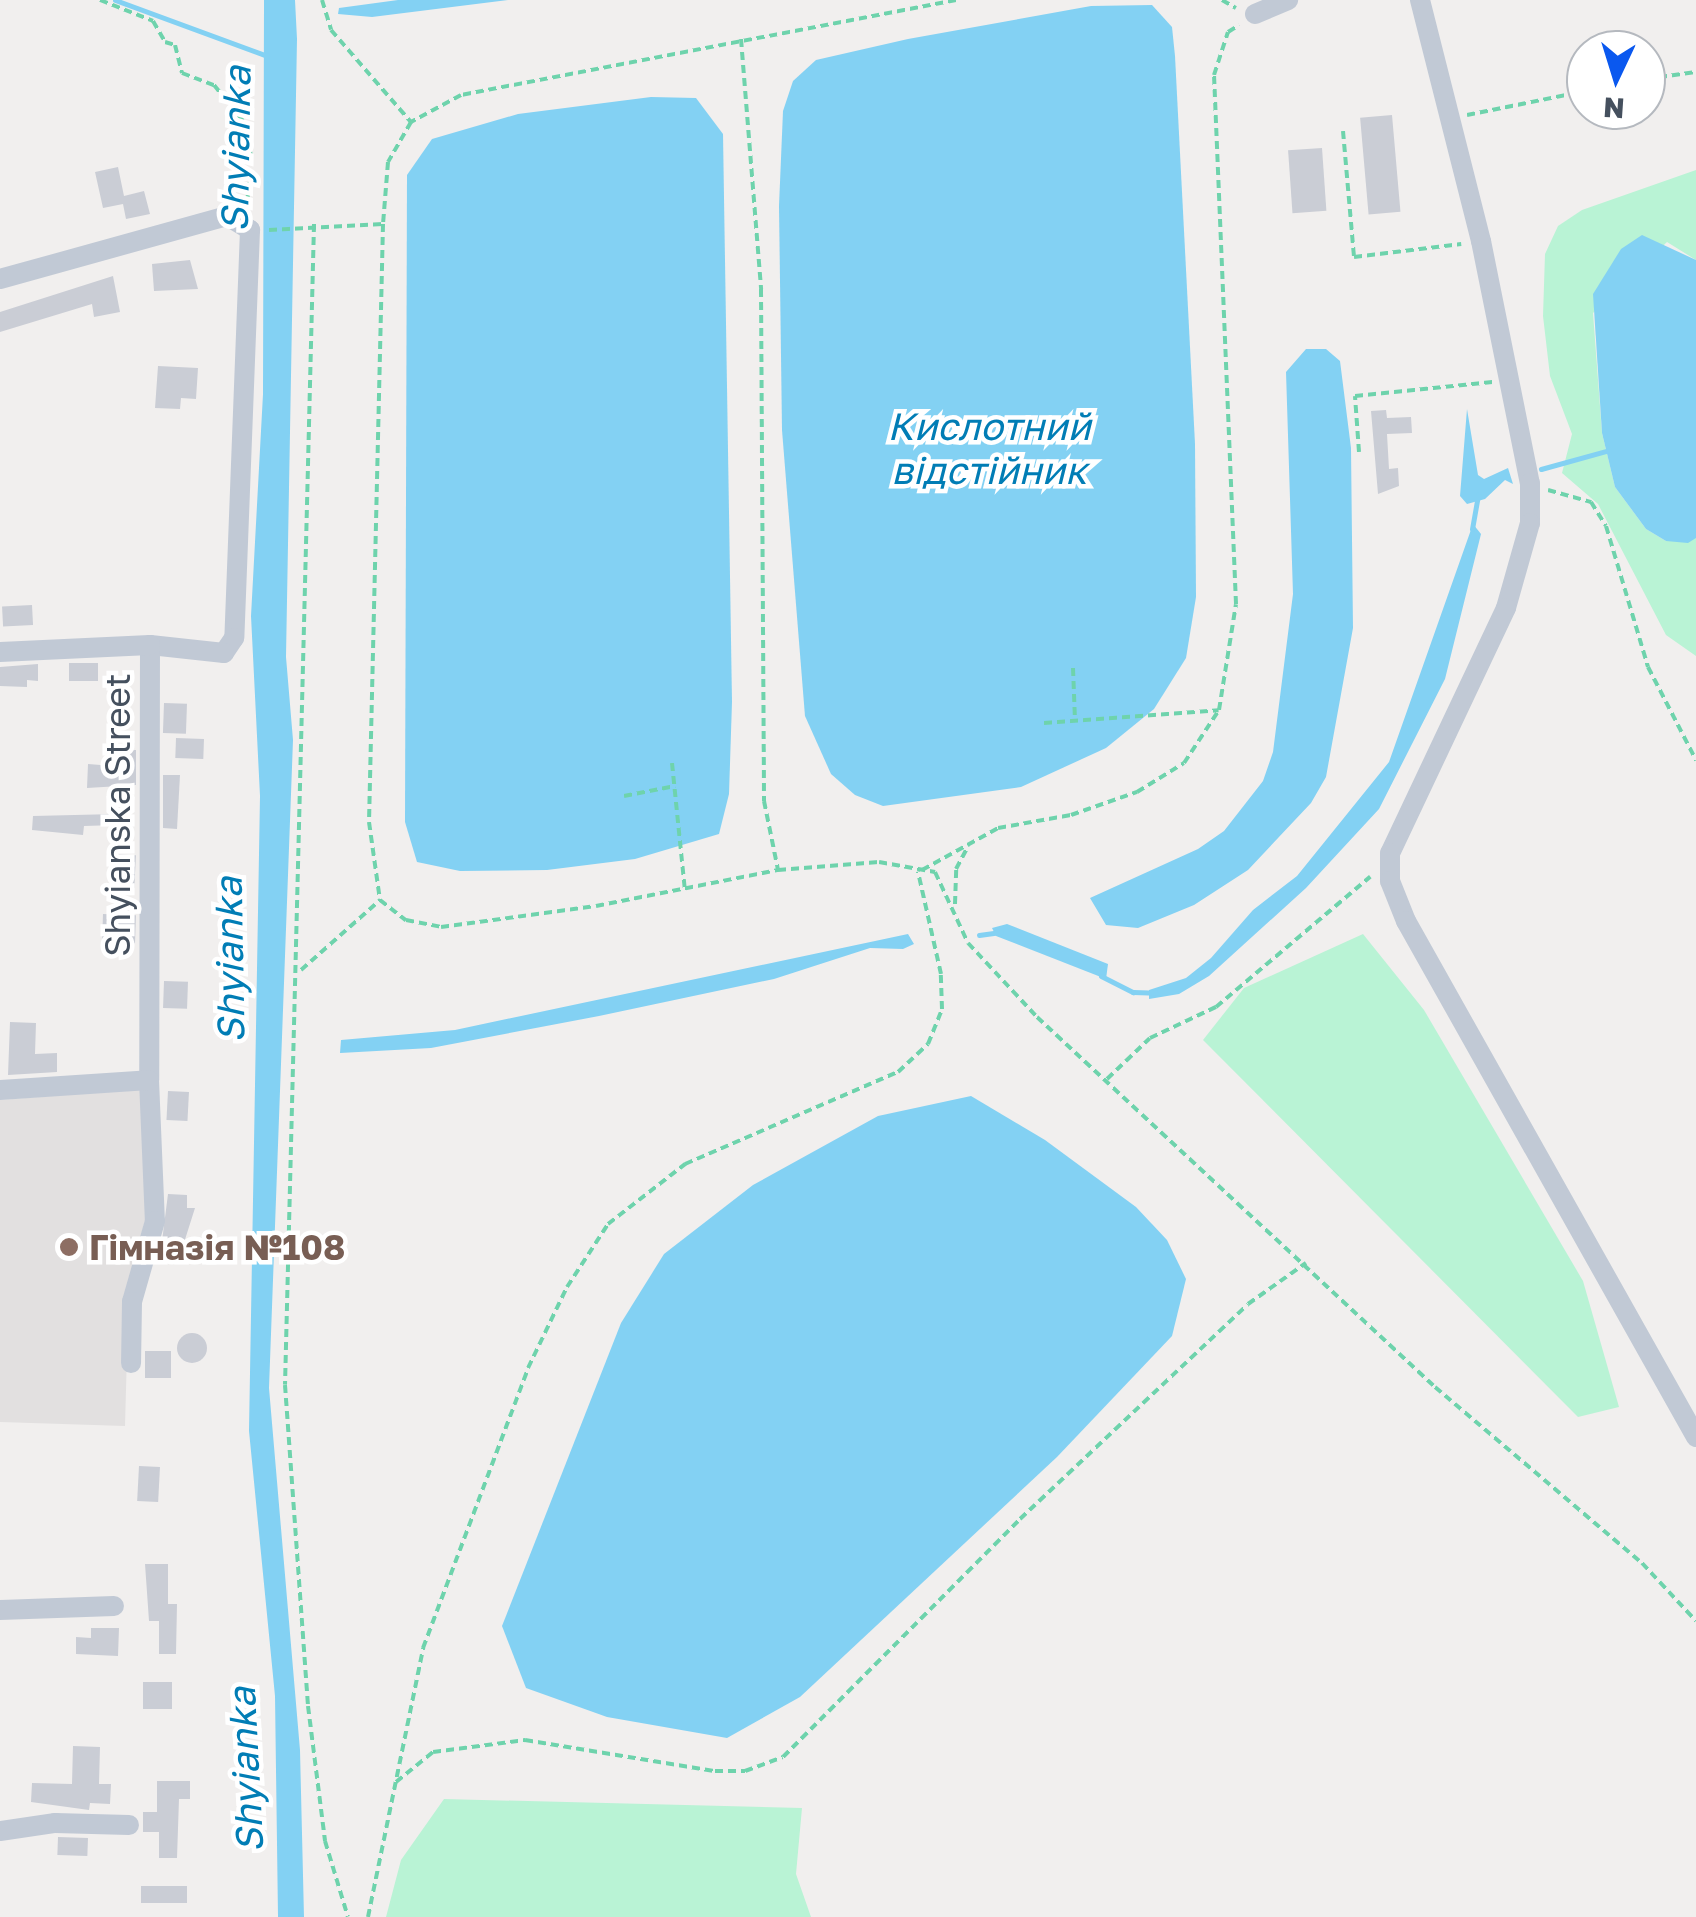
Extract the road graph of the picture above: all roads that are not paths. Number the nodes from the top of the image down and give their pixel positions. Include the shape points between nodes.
1 (1288, 0) edge
2 (1420, 0) edge
3 (1255, 14) road end
4 (0, 279) edge
5 (150, 645) junction
6 (0, 652) edge
7 (148, 1080) junction
8 (0, 1090) edge
9 (132, 1363) dead end
10 (1696, 1438) edge
11 (114, 1606) dead end
12 (0, 1610) edge
13 (129, 1824) dead end
14 (0, 1831) edge

1 - 3 street
2 - 10 street via 1530,483 1525,557 1388,860 1406,921
4 - 5 street, Shyianska Street via 162,230 246,224 234,638 224,653
5 - 6 street
5 - 7 street, Shyianska Street
7 - 8 street
7 - 9 street, Shyianska Street via 155,1221 132,1302
11 - 12 street
13 - 14 street via 55,1822

